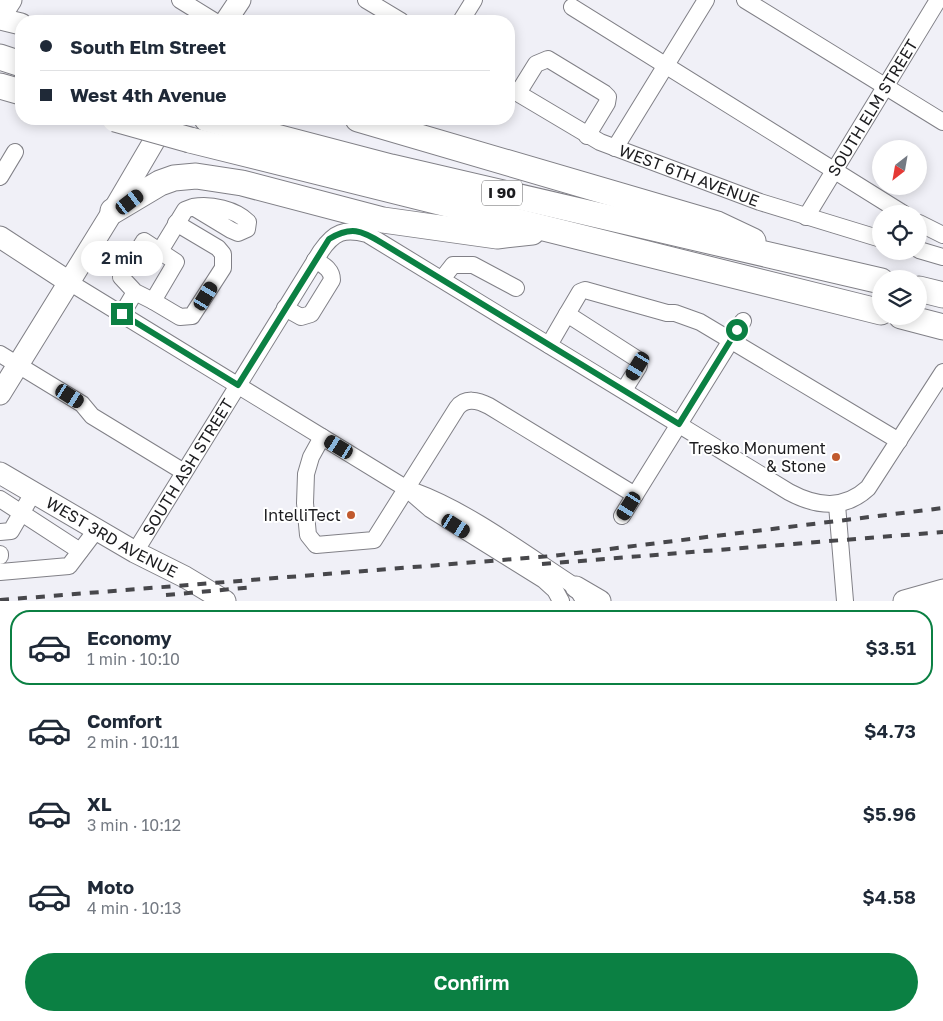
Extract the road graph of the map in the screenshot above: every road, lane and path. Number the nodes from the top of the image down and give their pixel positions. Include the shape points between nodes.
1 (10, 0) edge
2 (180, 0) edge
3 (240, 0) edge
4 (366, 0) edge
5 (474, 0) edge
6 (706, 0) edge
7 (745, 0) edge
8 (937, 3) edge
9 (572, 7) dead end
10 (204, 15) edge
11 (230, 15) edge
12 (390, 15) edge
13 (465, 15) edge
14 (0, 18) edge
15 (15, 22) edge
16 (0, 57) edge
17 (15, 62) edge
18 (665, 67) junction
19 (885, 86) junction
20 (515, 88) edge
21 (515, 91) edge
22 (943, 122) edge
23 (136, 125) edge
24 (163, 125) edge
25 (230, 125) edge
26 (379, 125) edge
27 (587, 136) junction
28 (615, 148) junction
29 (15, 152) dead end
30 (833, 171) junction
31 (0, 177) edge
32 (889, 205) edge
33 (193, 207) dead end
34 (113, 211) junction
35 (806, 217) junction
36 (176, 223) junction
37 (927, 227) edge
38 (549, 231) junction
39 (943, 235) edge
40 (0, 236) edge
41 (872, 236) edge
42 (160, 252) junction
43 (927, 252) edge
44 (943, 257) edge
45 (315, 260) junction
46 (799, 262) junction
47 (442, 279) junction
48 (872, 279) edge
49 (69, 282) junction
50 (516, 288) dead end
51 (136, 292) junction
52 (927, 292) edge
53 (943, 295) edge
54 (153, 301) junction
55 (285, 308) junction
56 (872, 310) edge
57 (122, 314) junction
58 (567, 314) junction
59 (743, 321) dead end
60 (927, 322) edge
61 (943, 326) edge
62 (732, 340) junction
63 (549, 345) junction
64 (0, 354) edge
65 (18, 365) junction
66 (943, 372) edge
67 (238, 385) junction
68 (624, 390) junction
69 (0, 394) edge
70 (679, 424) junction
71 (322, 437) junction
72 (899, 441) junction
73 (184, 472) junction
74 (2, 480) edge
75 (407, 489) junction
76 (33, 493) junction
77 (635, 495) junction
78 (0, 498) edge
79 (837, 505) junction
80 (21, 514) junction
81 (622, 516) dead end
82 (97, 530) junction
83 (0, 532) edge
84 (80, 551) junction
85 (135, 552) junction
86 (0, 572) edge
87 (943, 590) edge
88 (574, 596) edge
89 (200, 601) edge
90 (225, 601) edge
91 (600, 601) edge
92 (845, 601) edge
93 (904, 601) edge

1 - 14 main road
2 - 10 street
3 - 11 main road
4 - 12 street
5 - 13 street
6 - 18 street
7 - 19 street
8 - 19 street, SOUTH ELM STREET
9 - 18 street via 658,59
14 - 15 main road
16 - 17 highway
18 - 28 street
18 - 30 street
19 - 22 street
19 - 30 street, SOUTH ELM STREET
20 - 27 street via 536,64 548,59 604,93 608,97 607,103
21 - 27 street, WEST 6TH AVENUE
23 - 38 highway, I 90, bridge
24 - 34 main road
25 - 46 highway, I 90 via 391,167
26 - 46 highway via 717,224
27 - 28 street, WEST 6TH AVENUE
28 - 35 street, WEST 6TH AVENUE
29 - 31 street
30 - 32 street
30 - 35 street, SOUTH ELM STREET
33 - 36 street via 185,210
34 - 38 highway via 160,183 196,176 242,183 383,220 497,236
34 - 49 main road
35 - 41 street, WEST 6TH AVENUE
36 - 42 street
36 - 54 street via 218,248 223,254 223,268 192,316 180,318
37 - 39 street
38 - 56 highway, I 90
40 - 49 main road
42 - 51 street via 144,241 121,277
42 - 54 street via 176,262
43 - 44 street
45 - 47 street, SOUTH ASH STREET via 329,239 352,230 367,234
45 - 55 street, SOUTH ASH STREET
45 - 55 street via 328,269 332,280 311,314 301,317
46 - 48 highway, I 90
47 - 50 street via 453,265 473,265
47 - 63 street
49 - 57 street
49 - 65 main road
51 - 54 street
51 - 57 street
52 - 53 highway
55 - 67 street, SOUTH ASH STREET
57 - 67 street
58 - 62 street via 580,292 585,290 675,313 700,322
58 - 63 street
58 - 68 street via 640,362
59 - 62 street
60 - 61 highway
62 - 70 street
62 - 72 street
63 - 68 street
64 - 65 street
65 - 69 main road
65 - 73 street via 82,404 92,416
66 - 72 street
67 - 71 street
67 - 73 street, SOUTH ASH STREET
68 - 70 street
70 - 77 street
70 - 79 street via 797,496
71 - 75 street
71 - 75 street via 306,474 308,535 316,545 374,540
72 - 79 street via 868,488 857,497
73 - 85 street, SOUTH ASH STREET
74 - 76 main road, WEST 3RD AVENUE
75 - 77 street via 459,405 478,401
75 - 88 street via 434,499
76 - 80 street
76 - 82 main road, WEST 3RD AVENUE
77 - 81 street
78 - 80 street
79 - 92 street
80 - 83 street via 11,531
80 - 84 street
82 - 84 street
82 - 85 main road, WEST 3RD AVENUE
84 - 86 street via 69,566
85 - 89 main road via 168,582
85 - 90 main road, WEST 3RD AVENUE via 185,576
87 - 93 main road
88 - 91 main road

